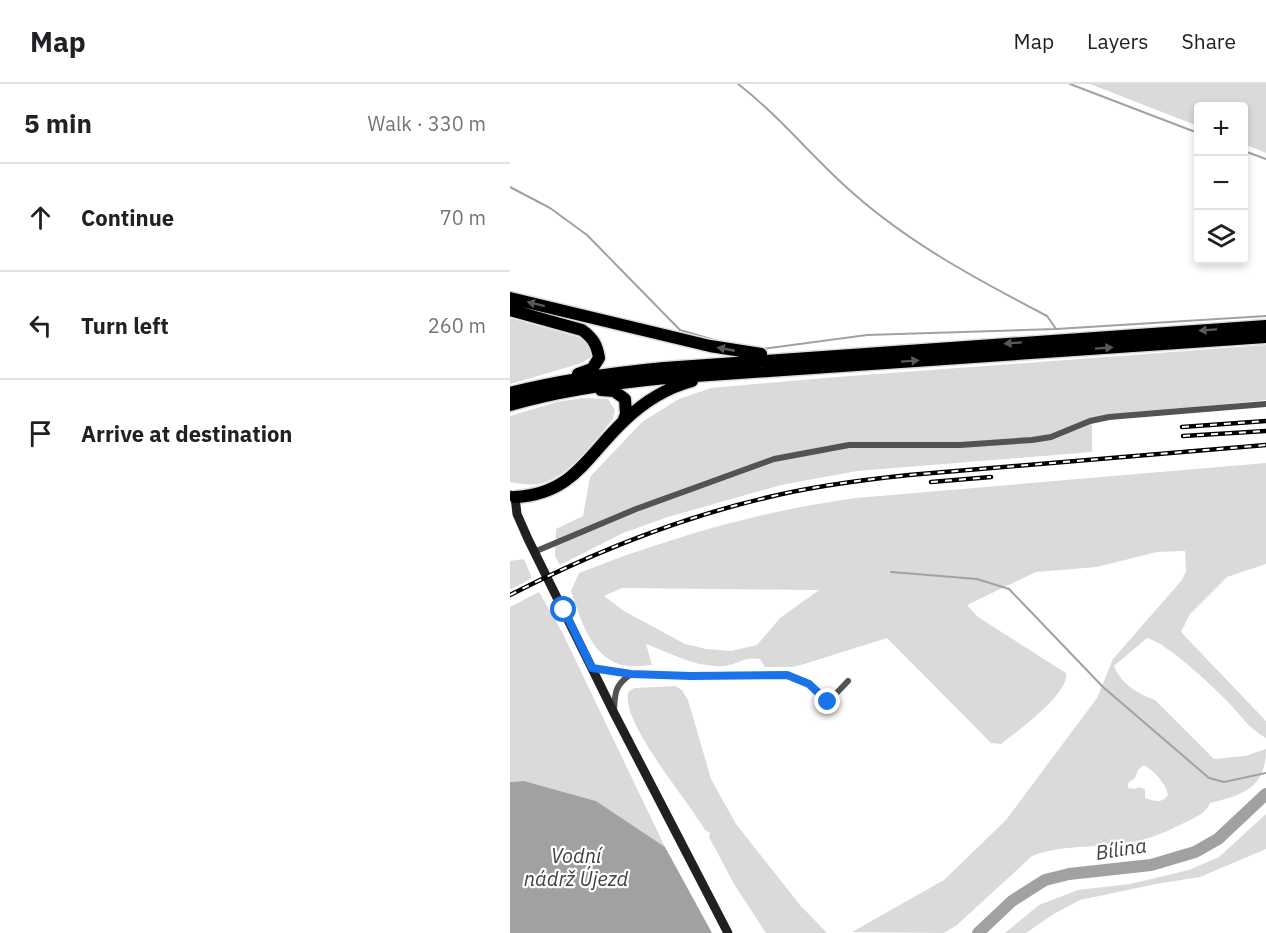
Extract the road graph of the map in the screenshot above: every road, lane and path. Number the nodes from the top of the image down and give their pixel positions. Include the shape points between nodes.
1 (510, 298) edge
2 (510, 310) edge
3 (1266, 326) edge
4 (1266, 337) edge
5 (826, 357) junction
6 (719, 374) junction
7 (547, 389) junction
8 (510, 393) edge
9 (1266, 404) edge
10 (510, 405) edge
11 (623, 422) junction
12 (513, 496) edge
13 (534, 552) junction
14 (592, 668) junction
15 (631, 674) junction
16 (848, 681) dead end
17 (614, 713) junction
18 (728, 933) edge

5 -> 1 highway via 751,354
2 - 7 highway via 582,330 595,343 598,358 591,369
3 -> 5 highway
6 -> 4 highway
5 - 7 highway via 606,374
6 - 7 highway
6 - 11 highway via 667,389
7 - 8 highway
7 - 10 highway
7 - 11 highway via 614,391 625,399
9 - 13 street via 1109,417 1032,440 960,445 849,445 774,459 636,509
11 - 12 highway via 585,466 560,485 533,496
12 - 13 street
13 - 14 street
14 - 15 street
14 - 17 street
15 - 16 street via 787,675 809,684 828,702
15 - 17 street via 616,690
17 - 18 street

